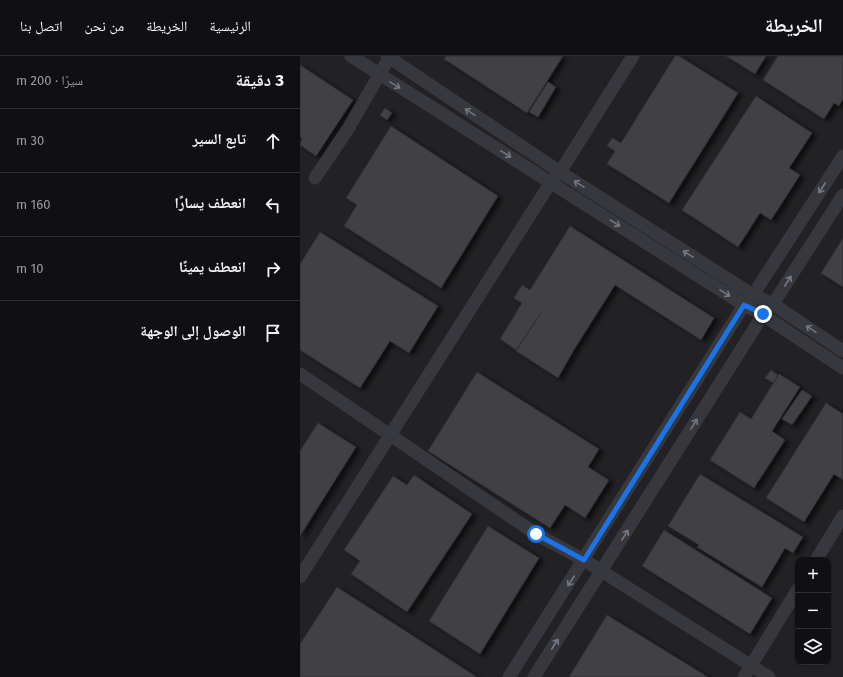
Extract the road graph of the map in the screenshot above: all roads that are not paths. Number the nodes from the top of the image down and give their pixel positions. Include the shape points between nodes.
1 (351, 56) edge
2 (389, 56) edge
3 (633, 56) edge
4 (379, 74) junction
5 (843, 156) edge
6 (560, 172) junction
7 (315, 178) dead end
8 (551, 182) junction
9 (843, 195) edge
10 (753, 295) junction
11 (773, 304) junction
12 (744, 305) junction
13 (763, 314) junction
14 (843, 351) edge
15 (843, 368) edge
16 (300, 374) edge
17 (392, 434) junction
18 (843, 516) edge
19 (818, 557) edge
20 (584, 560) junction
21 (602, 571) junction
22 (300, 577) edge
23 (796, 593) edge
24 (751, 666) junction
25 (509, 677) edge
26 (534, 677) edge
27 (744, 677) edge
28 (769, 677) edge

1 - 4 street
2 - 4 street
6 -> 2 street
3 - 6 street
4 - 7 street via 348,129
4 -> 8 street
5 -> 10 street
6 - 8 street
10 -> 6 street
8 -> 12 street
8 - 17 street
11 -> 9 street
10 - 11 street
10 - 12 street
11 - 13 street
14 -> 11 street
12 - 13 street
12 - 20 street
13 - 15 street
21 -> 13 street
16 - 17 street
17 - 20 street via 536,534
17 - 22 street
18 - 19 street
20 - 21 street
20 -> 25 street
21 - 24 street
26 -> 21 street
23 - 24 street
24 - 27 street
24 - 28 street

